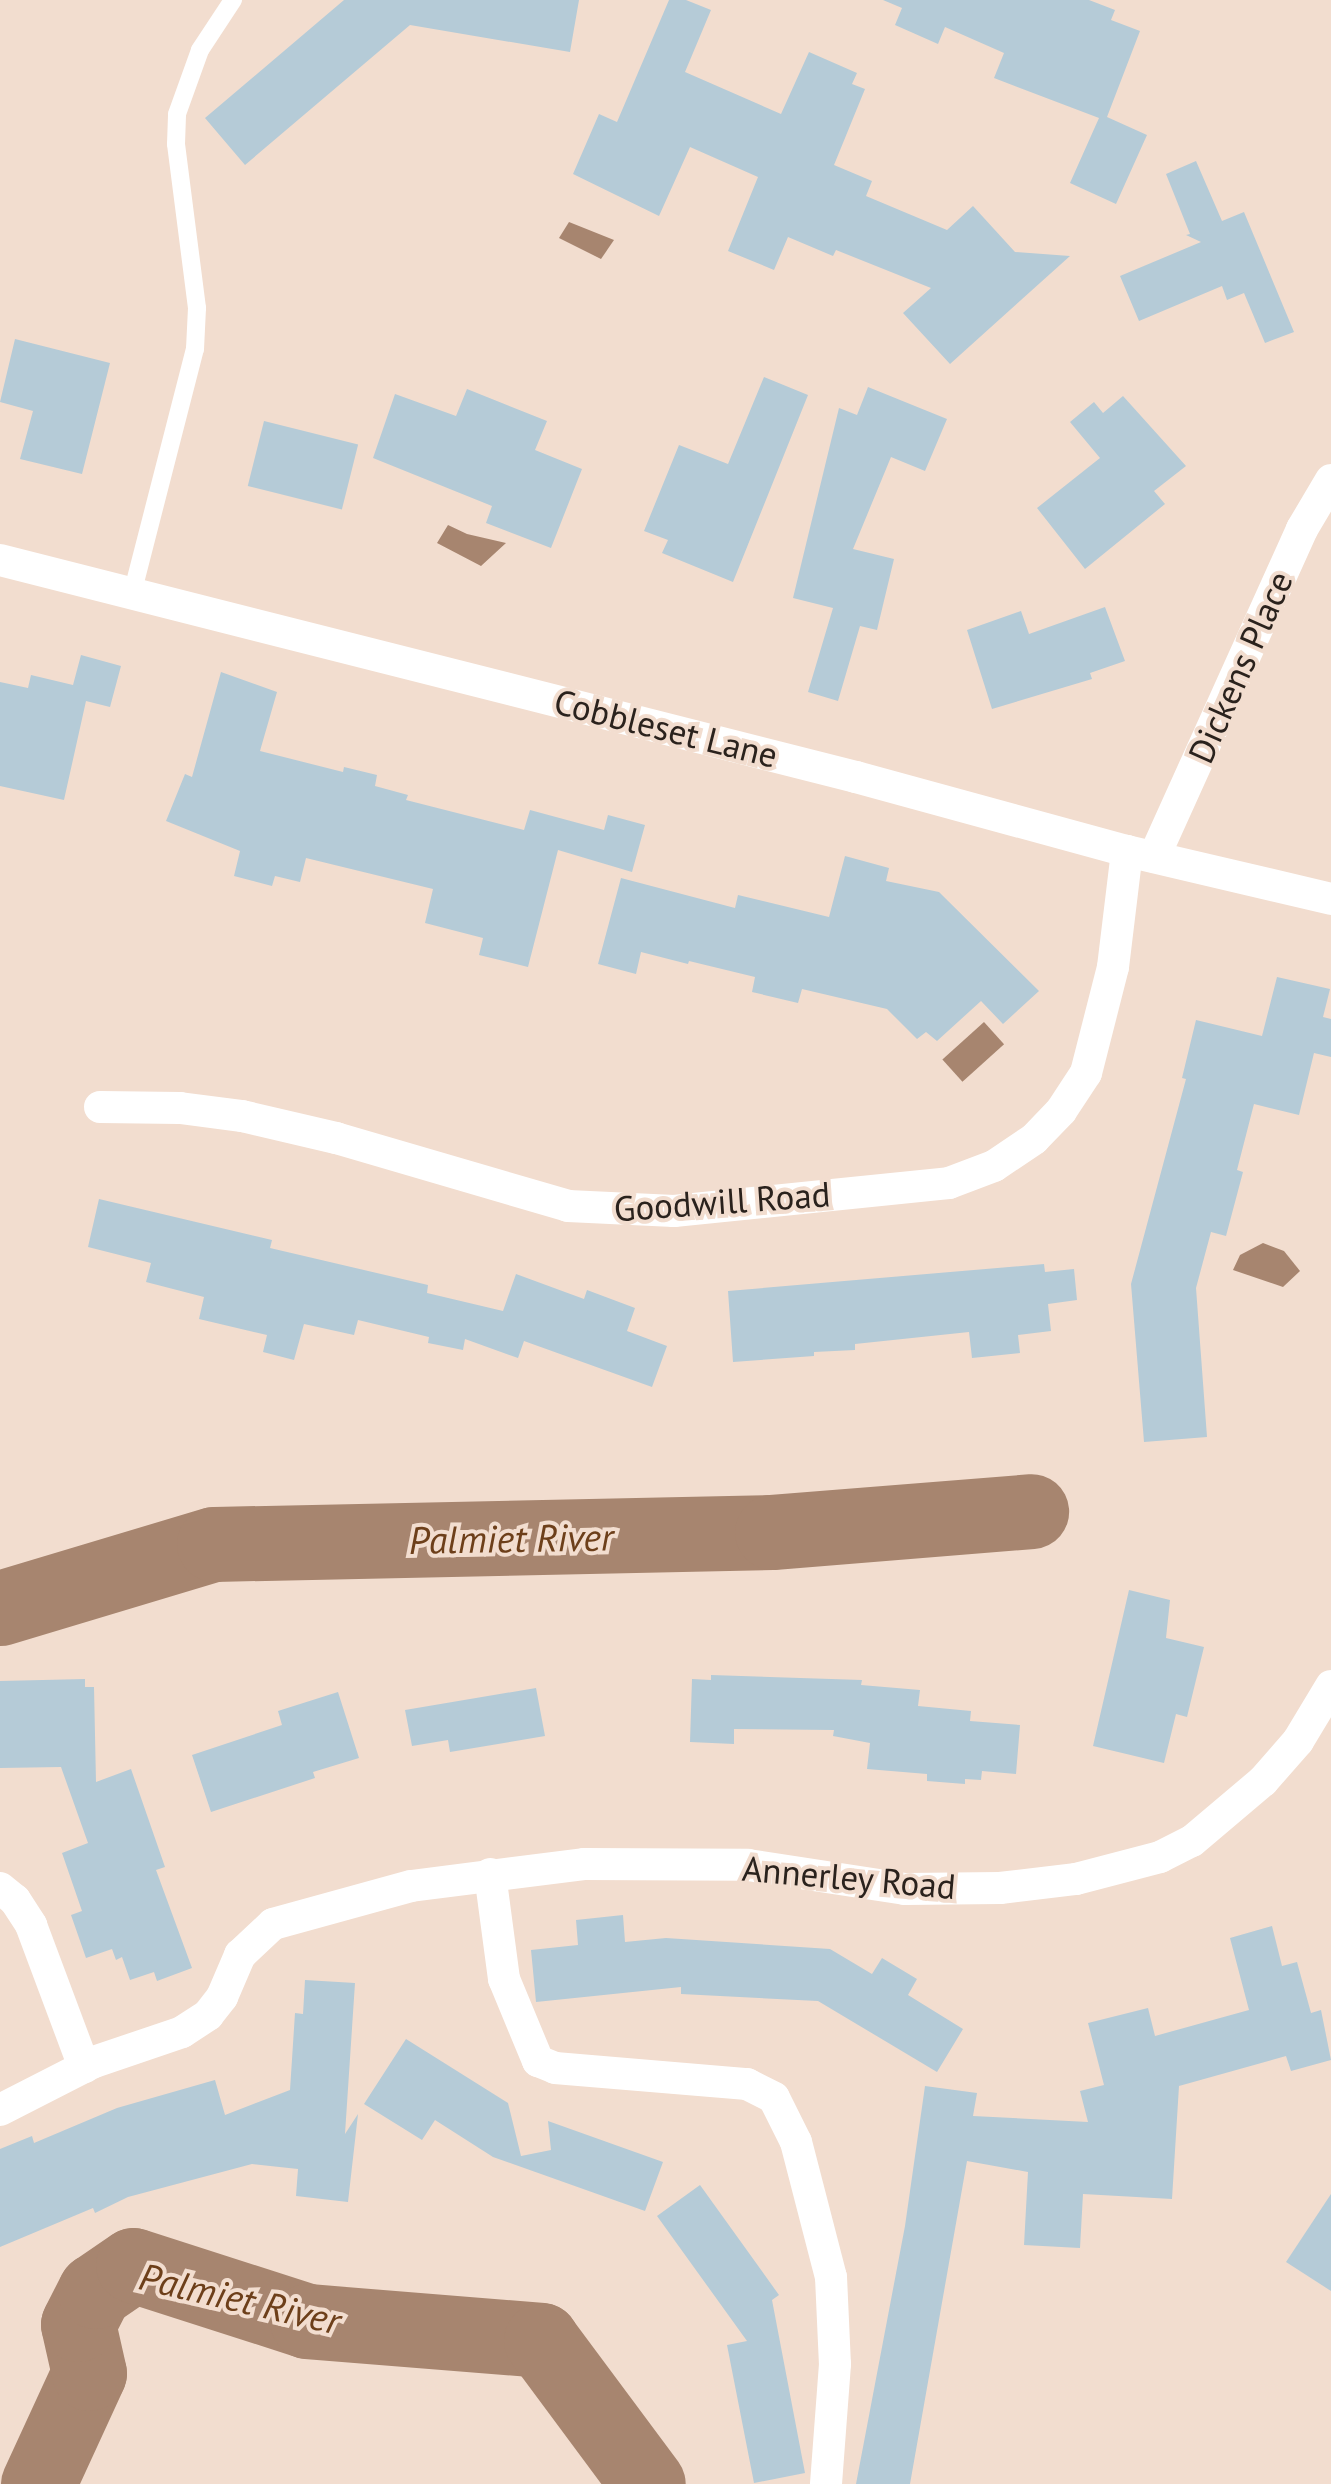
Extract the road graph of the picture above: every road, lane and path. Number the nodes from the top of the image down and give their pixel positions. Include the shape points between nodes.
1 (233, 0) edge
2 (1331, 480) edge
3 (0, 560) edge
4 (132, 594) junction
5 (1140, 854) junction
6 (1331, 899) edge
7 (100, 1107) dead end
8 (1331, 1686) edge
9 (490, 1874) junction
10 (0, 1888) edge
11 (84, 2067) junction
12 (0, 2110) edge
13 (826, 2484) edge

1 - 4 lane via 200,50 177,114 195,349
2 - 5 street, Dickens Place
3 - 4 street, Cobbleset Lane
4 - 5 street, Cobbleset Lane
5 - 6 street, Cobbleset Lane
5 - 7 street, Goodwill Road via 1086,1073 1034,1139 994,1166 949,1183 674,1211 604,1210 506,1192 242,1116
8 - 9 street, Annerley Road via 1298,1742 1228,1814 1160,1857 1076,1879 905,1889 748,1865 584,1864
9 - 11 street, Annerley Road via 294,1915 253,1938 208,2014 182,2032
9 - 13 street via 504,1979 538,2062 747,2084 774,2098 796,2142 831,2277 834,2364
10 - 11 street via 31,1925
11 - 12 street, Annerley Road

